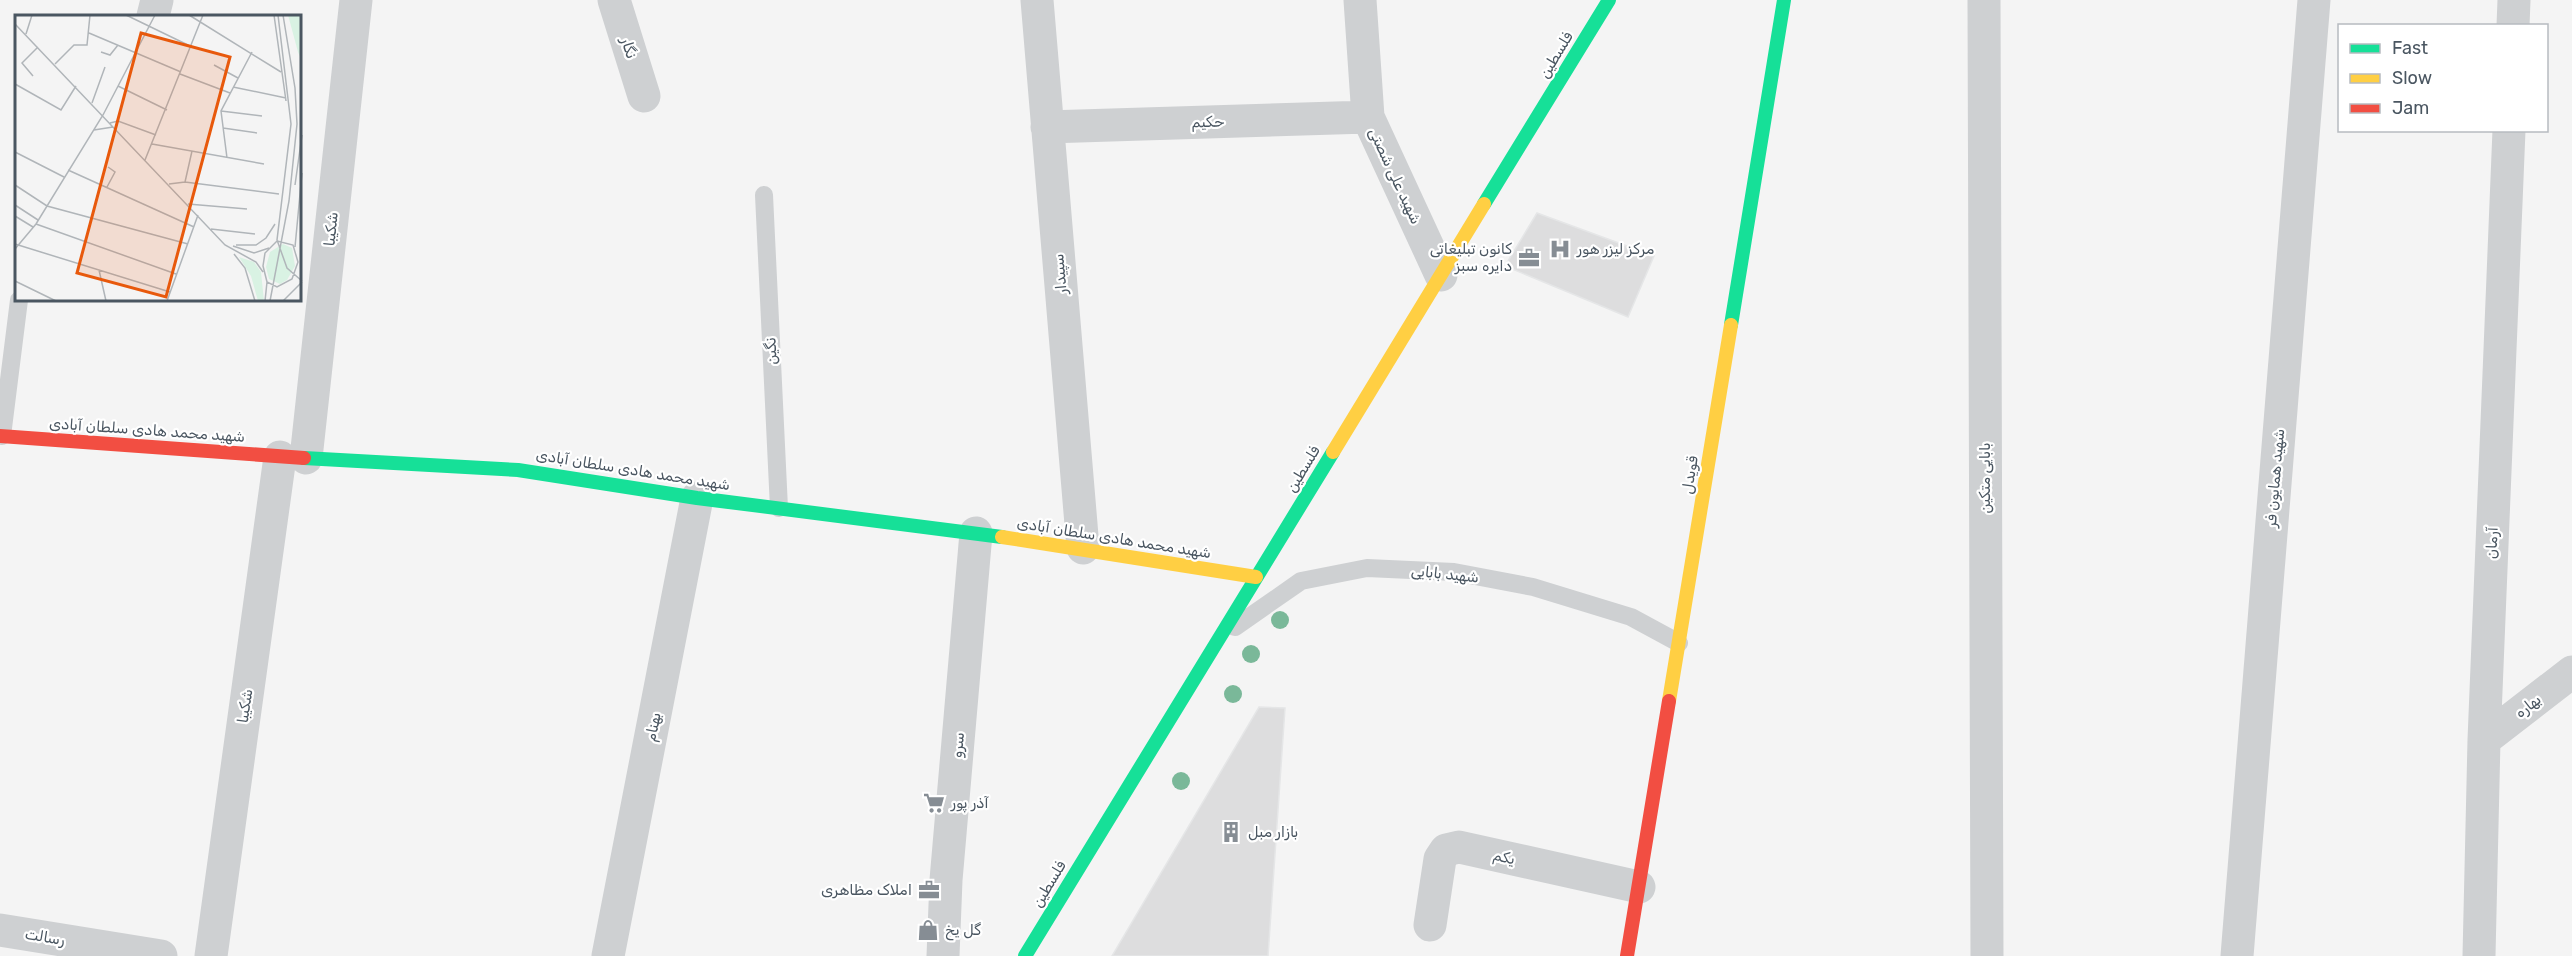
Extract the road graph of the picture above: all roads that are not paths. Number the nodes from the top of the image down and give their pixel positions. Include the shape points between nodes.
1 (157, 0) edge
2 (356, 0) edge
3 (614, 0) edge
4 (1037, 0) edge
5 (1360, 0) edge
6 (1609, 0) edge
7 (1785, 0) edge
8 (1984, 0) edge
9 (2314, 0) edge
10 (2514, 0) edge
11 (153, 15) edge
12 (1588, 15) edge
13 (2513, 24) edge
14 (644, 96) dead end
15 (1368, 117) junction
16 (1047, 127) junction
17 (2509, 132) edge
18 (764, 195) dead end
19 (1440, 276) junction
20 (19, 302) edge
21 (1, 440) edge
22 (293, 457) junction
23 (697, 498) junction
24 (778, 508) junction
25 (976, 533) junction
26 (1083, 548) junction
27 (1256, 578) junction
28 (1218, 638) junction
29 (1679, 643) junction
30 (2572, 672) edge
31 (2484, 740) junction
32 (1639, 887) junction
33 (1430, 925) dead end
34 (0, 930) edge
35 (161, 956) edge
36 (211, 956) edge
37 (608, 956) edge
38 (943, 956) edge
39 (1025, 956) edge
40 (1627, 956) edge
41 (1987, 956) edge
42 (2237, 956) edge
43 (2479, 956) edge

1 - 11 street
2 - 22 street, شکیبا
3 - 14 street, نگار
4 - 16 street, سپیدار
5 - 15 street, شهید علی شصتی
6 - 12 street, فلسطین
7 - 29 street, قویدل
8 - 41 street, بابایی متکین
9 - 42 street, شهید همایون فر
10 - 13 street
12 - 19 street, فلسطین
15 - 16 street, حکیم
15 - 19 street, شهید علی شصتی
16 - 26 street, سپیدار
17 - 31 street, آرمان
18 - 24 lane, نگین
19 - 27 street, فلسطین
20 - 21 lane
21 - 22 street, شهید محمد هادی سلطان آبادی
22 - 23 street, شهید محمد هادی سلطان آبادی via 518,470
22 - 36 street, شکیبا
23 - 24 street, شهید محمد هادی سلطان آبادی
23 - 37 street, بهنام
24 - 25 street, شهید محمد هادی سلطان آبادی
25 - 26 street, شهید محمد هادی سلطان آبادی
25 - 38 street, سرو
26 - 27 street, شهید محمد هادی سلطان آبادی
27 - 28 street, فلسطین
28 - 29 lane, شهید بابایی via 1300,581 1367,568 1454,572 1533,587 1631,617
28 - 39 street, فلسطین
29 - 32 street, قویدل
30 - 31 street, بهاره
31 - 43 street, آرمان
32 - 33 street, یکم via 1459,847 1446,850 1440,859
32 - 40 street, قویدل
34 - 35 street, رسالت

